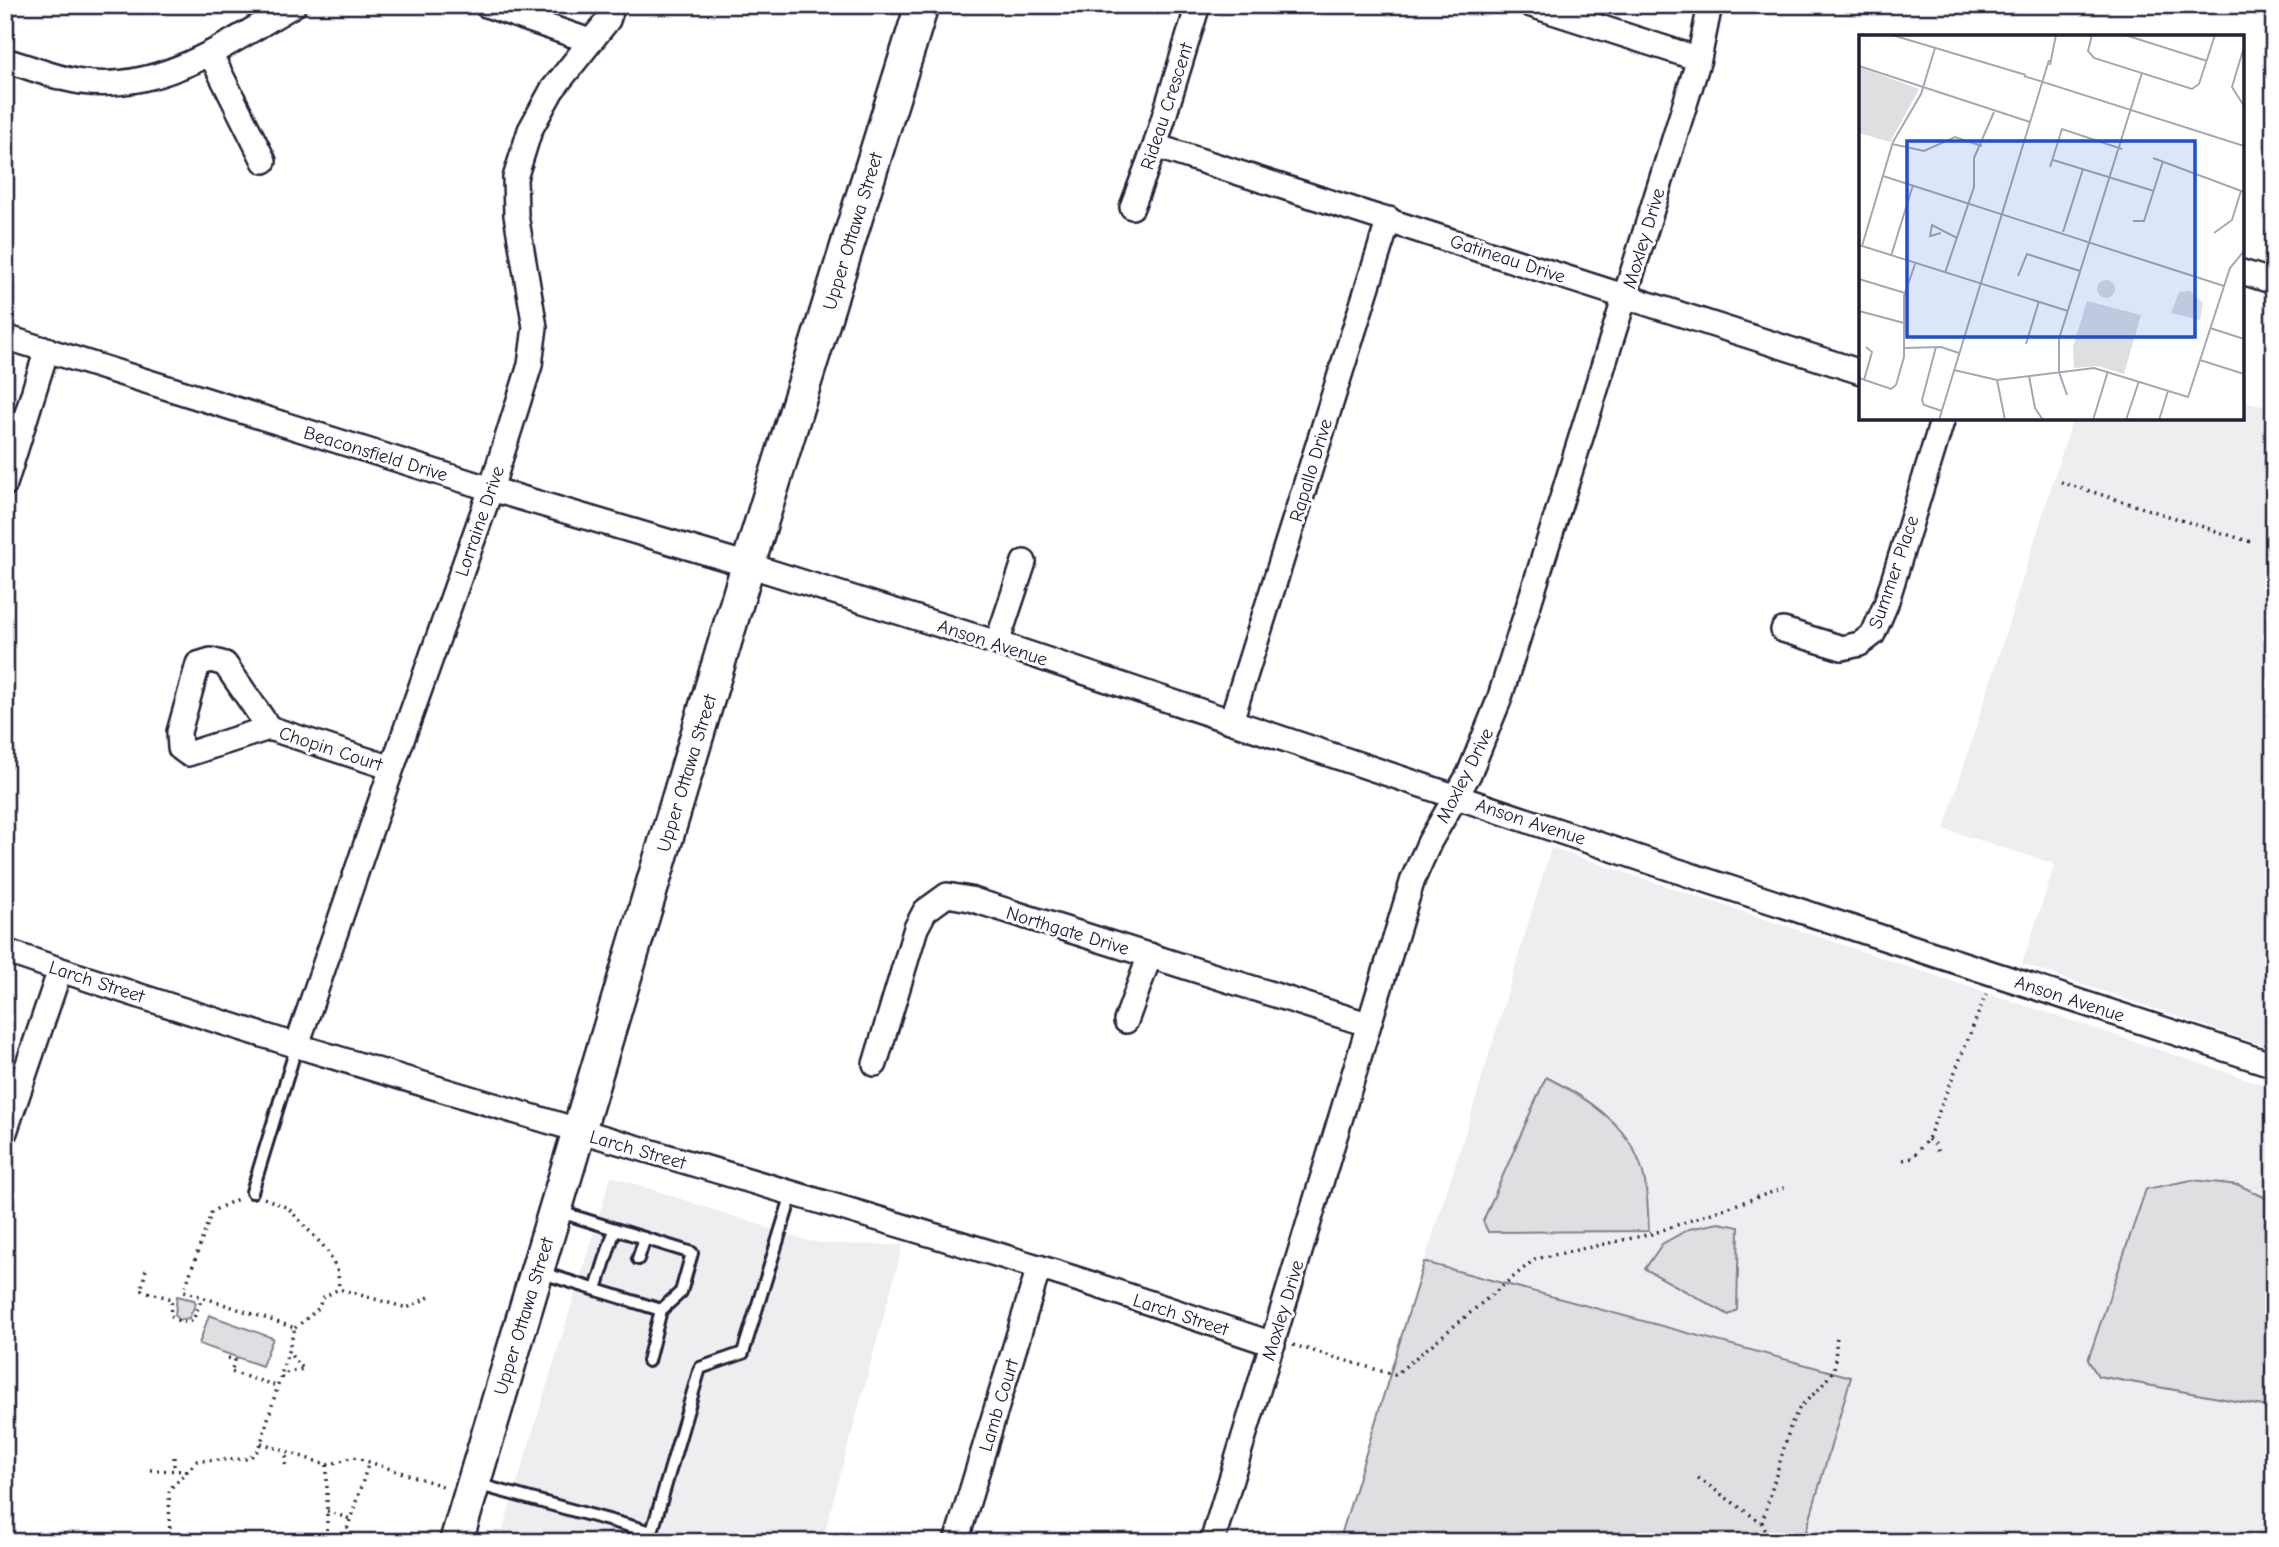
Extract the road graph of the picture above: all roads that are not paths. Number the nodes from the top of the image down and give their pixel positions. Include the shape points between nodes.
1 (294, 5) edge
2 (486, 5) edge
3 (613, 5) edge
4 (922, 5) edge
5 (1198, 5) edge
6 (1531, 5) edge
7 (1710, 5) edge
8 (590, 41) junction
9 (210, 53) junction
10 (1699, 59) junction
11 (5, 60) edge
12 (1155, 146) junction
13 (264, 161) dead end
14 (1132, 206) dead end
15 (1389, 219) junction
16 (2244, 273) edge
17 (2274, 282) edge
18 (1625, 296) junction
19 (5, 337) edge
20 (47, 349) junction
21 (1859, 371) edge
22 (1942, 420) edge
23 (5, 484) edge
24 (491, 489) junction
25 (1024, 562) dead end
26 (748, 565) junction
27 (1783, 630) dead end
28 (997, 643) junction
29 (1231, 721) junction
30 (269, 728) junction
31 (392, 768) junction
32 (1457, 796) junction
33 (5, 951) edge
34 (1150, 956) junction
35 (60, 970) junction
36 (1126, 1021) dead end
37 (1367, 1024) junction
38 (297, 1045) junction
39 (875, 1064) dead end
40 (2274, 1065) edge
41 (578, 1131) junction
42 (5, 1132) edge
43 (252, 1192) road end
44 (792, 1194) junction
45 (555, 1210) junction
46 (615, 1229) junction
47 (645, 1238) junction
48 (638, 1259) dead end
49 (1040, 1268) junction
50 (537, 1271) junction
51 (630, 1287) dead end
52 (596, 1289) junction
53 (626, 1298) junction
54 (662, 1310) junction
55 (1273, 1344) junction
56 (648, 1361) dead end
57 (471, 1489) junction
58 (650, 1537) edge
59 (456, 1542) edge
60 (956, 1542) edge
61 (1212, 1542) edge

1 - 9 street
2 - 8 street
3 - 8 street, Lorraine Drive via 608,20
4 - 26 main road, Upper Ottawa Street
5 - 12 street, Rideau Crescent
6 - 10 street
7 - 10 street, Moxley Drive
8 - 24 street, Lorraine Drive via 552,90 530,130 515,178 516,215 535,327 530,365
9 - 11 street via 131,82 82,82
9 - 13 street
10 - 18 street, Moxley Drive
12 - 14 street, Rideau Crescent
12 - 15 street, Gatineau Drive
15 - 18 street, Gatineau Drive
15 - 29 street, Rapallo Drive
16 - 17 street
18 - 21 street, Gatineau Drive
18 - 32 street, Moxley Drive via 1499,700
19 - 20 street, Beaconsfield Drive
20 - 23 street
20 - 24 street, Beaconsfield Drive
22 - 27 street, Summer Place via 1886,604 1872,634 1860,644 1842,648
24 - 26 street, Beaconsfield Drive
24 - 31 street, Lorraine Drive
25 - 28 street
26 - 28 street, Anson Avenue
26 - 41 main road, Upper Ottawa Street
28 - 29 street, Anson Avenue
29 - 32 street, Anson Avenue
30 - 30 street, Chopin Court via 225,664 211,660 198,664 179,732 180,748 188,754
30 - 31 street, Chopin Court
31 - 38 street, Lorraine Drive
32 - 37 street, Moxley Drive via 1417,868
32 - 40 street, Anson Avenue
33 - 35 street, Larch Street
34 - 36 street
34 - 37 street, Northgate Drive
34 - 39 street, Northgate Drive via 947,895 925,911 916,928
35 - 38 street, Larch Street
35 - 42 street
37 - 55 street, Moxley Drive
38 - 41 street, Larch Street
38 - 43 lane
41 - 44 street, Larch Street
41 - 45 main road, Upper Ottawa Street
44 - 49 street, Larch Street
44 - 58 lane via 743,1353 700,1368
45 - 46 lane
45 - 50 main road, Upper Ottawa Street
46 - 47 lane
46 - 52 lane
47 - 48 lane
47 - 54 lane via 692,1253 681,1293
49 - 55 street, Larch Street
49 - 60 street, Lamb Court
50 - 52 lane
50 - 57 main road, Upper Ottawa Street
51 - 53 lane
52 - 53 lane
53 - 54 lane
54 - 56 lane
55 - 61 street, Moxley Drive
57 - 58 lane
57 - 59 main road, Upper Ottawa Street

